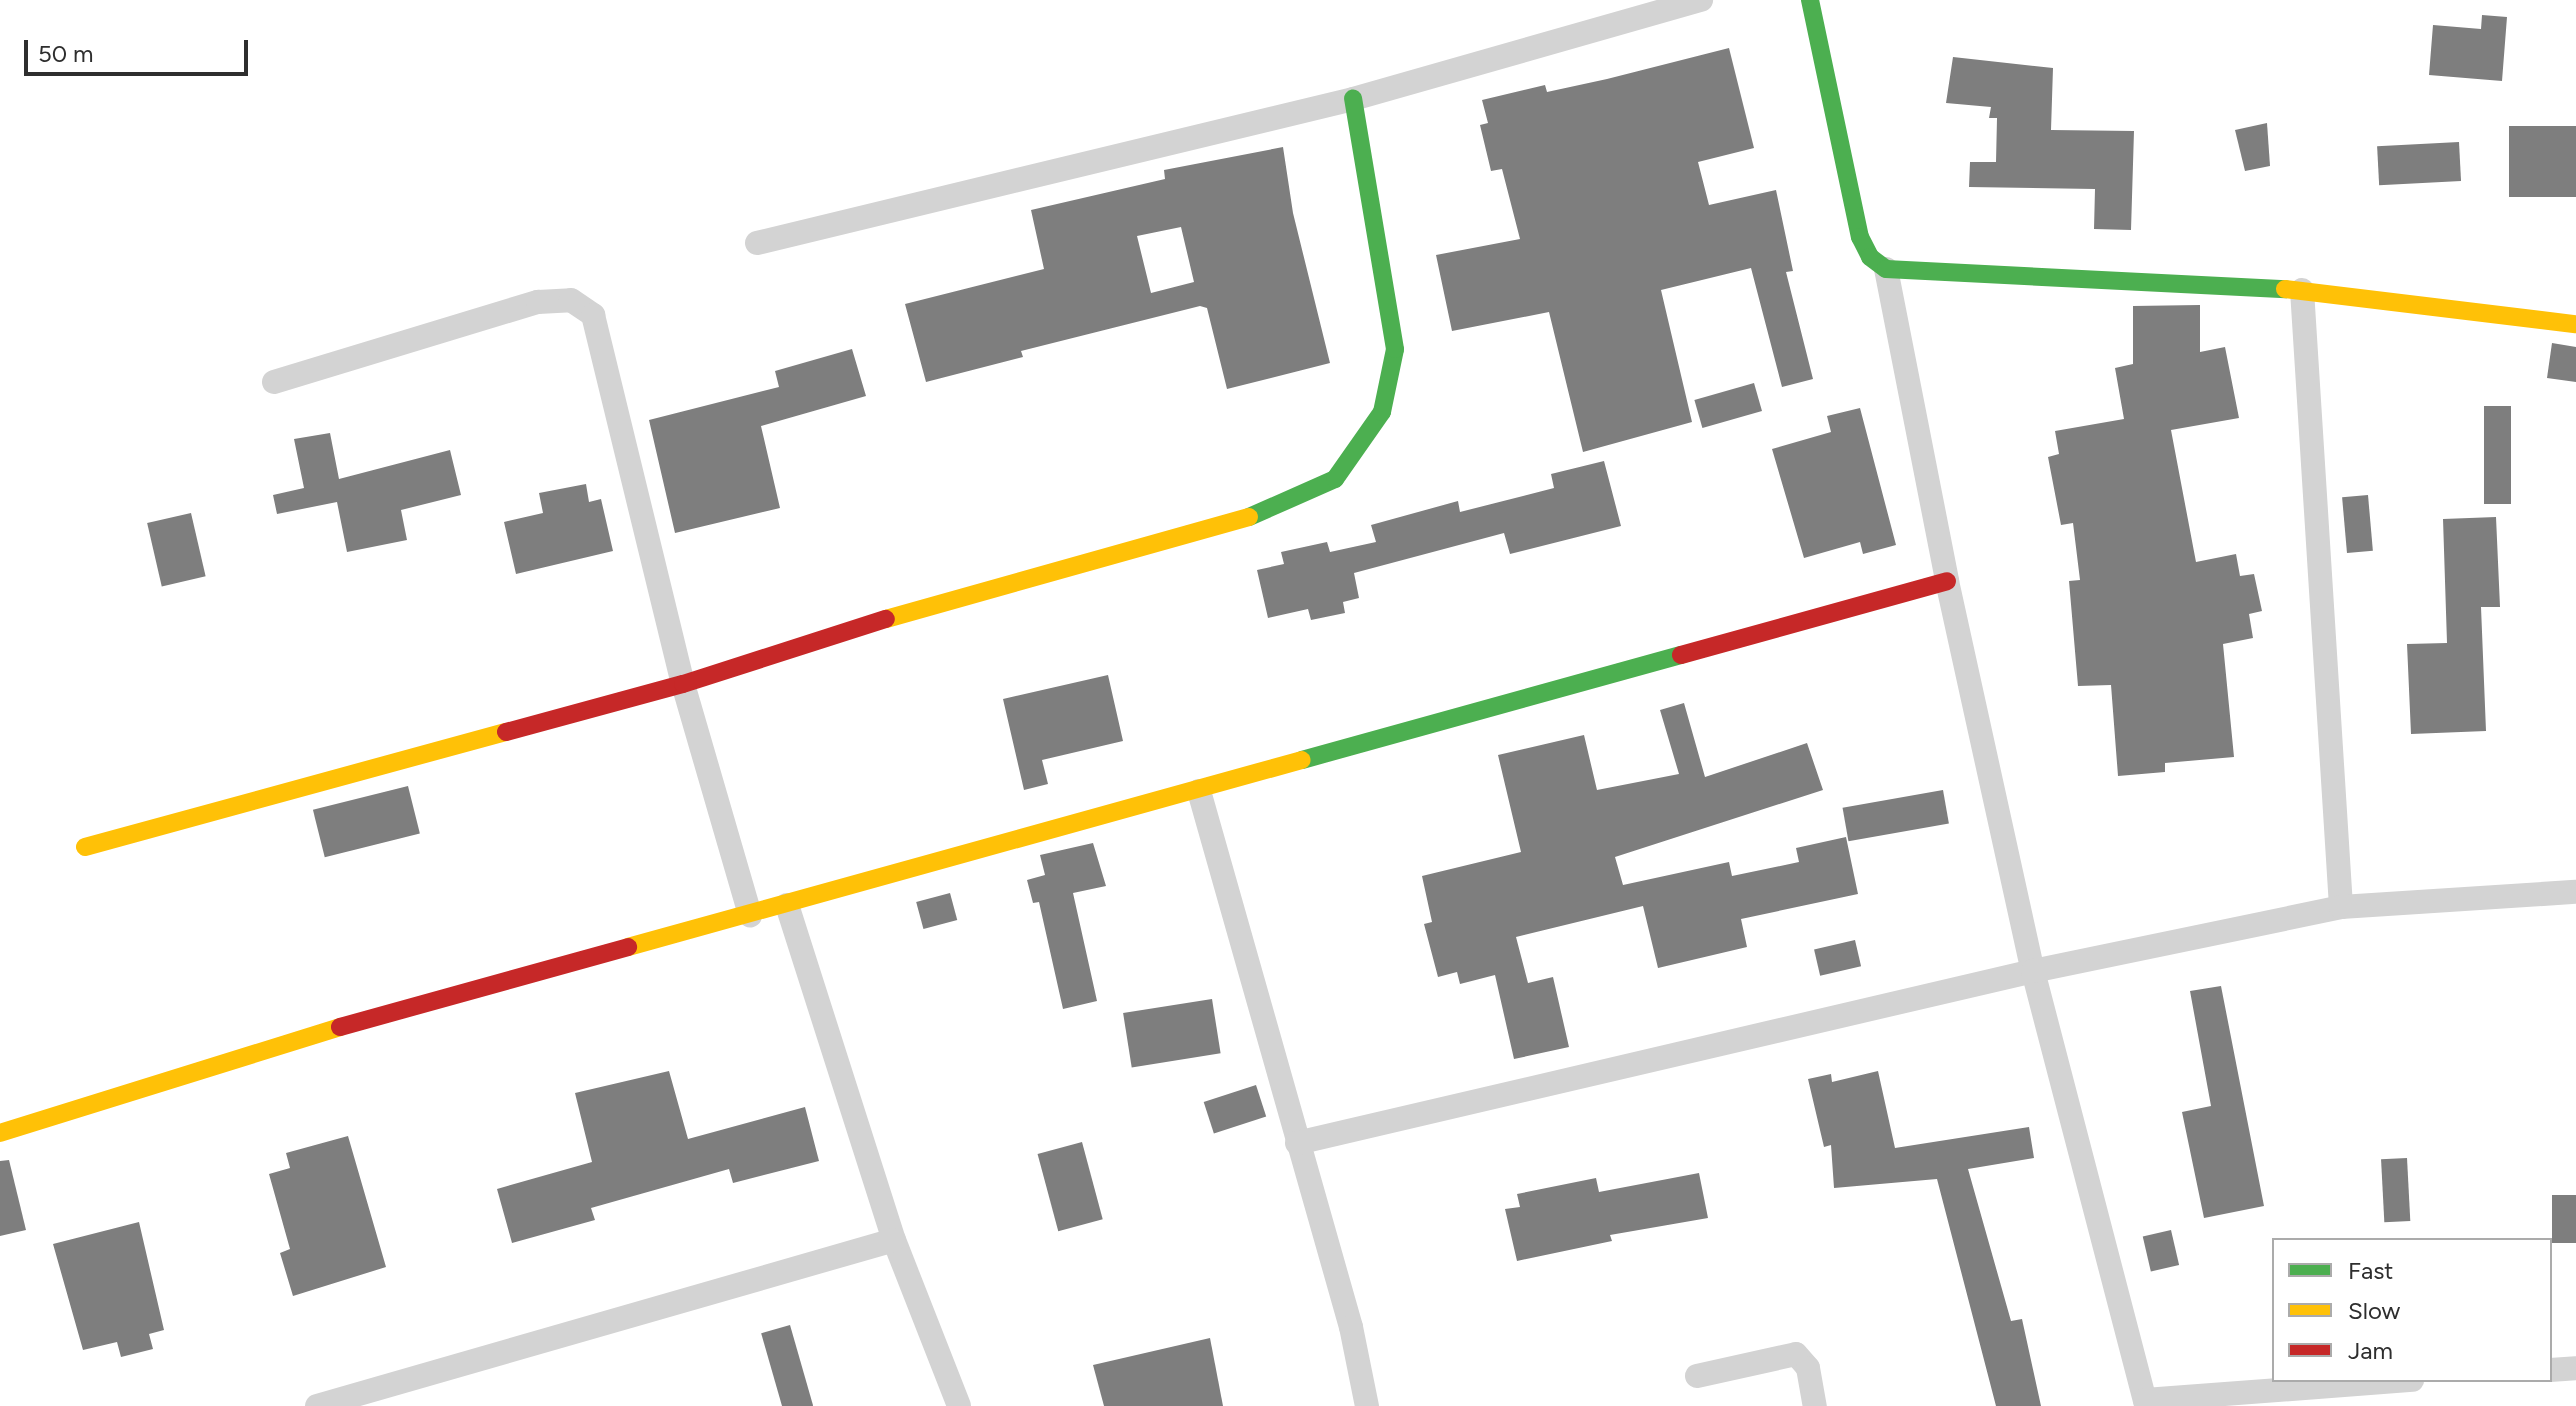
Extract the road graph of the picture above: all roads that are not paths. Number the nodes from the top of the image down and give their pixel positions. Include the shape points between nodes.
1 (1701, 0) edge
2 (1810, 0) edge
3 (1353, 99) junction
4 (757, 243) dead end
5 (1886, 269) junction
6 (2302, 290) junction
7 (2576, 324) edge
8 (274, 382) dead end
9 (1947, 581) junction
10 (683, 684) junction
11 (1199, 791) junction
12 (85, 847) dead end
13 (2576, 892) edge
14 (787, 905) junction
15 (2341, 907) junction
16 (750, 915) junction
17 (2033, 971) junction
18 (2, 1124) edge
19 (1297, 1143) junction
20 (894, 1240) junction
21 (2576, 1368) edge
22 (2552, 1370) edge
23 (1697, 1376) dead end
24 (2389, 1382) edge
25 (2146, 1403) edge
26 (317, 1406) edge
27 (959, 1406) edge
28 (1367, 1406) edge
29 (1815, 1406) edge

1 - 3 street
2 - 5 street via 1860,237 1870,257
3 - 4 street
3 - 10 street via 1395,349 1382,412 1335,479 1257,515 965,594
5 - 6 street
5 - 9 street
6 - 7 street
6 - 15 street
8 - 10 street via 538,302 571,300 593,315
9 - 11 street
9 - 17 street
10 - 12 street
10 - 16 street
11 - 14 street
11 - 19 street
13 - 15 street
14 - 16 street
14 - 20 street
15 - 17 street
16 - 18 street
17 - 19 street
17 - 25 street
19 - 28 street via 1351,1327
20 - 26 street
20 - 27 street
21 - 22 street
23 - 29 street via 1796,1354 1808,1368
24 - 25 street

